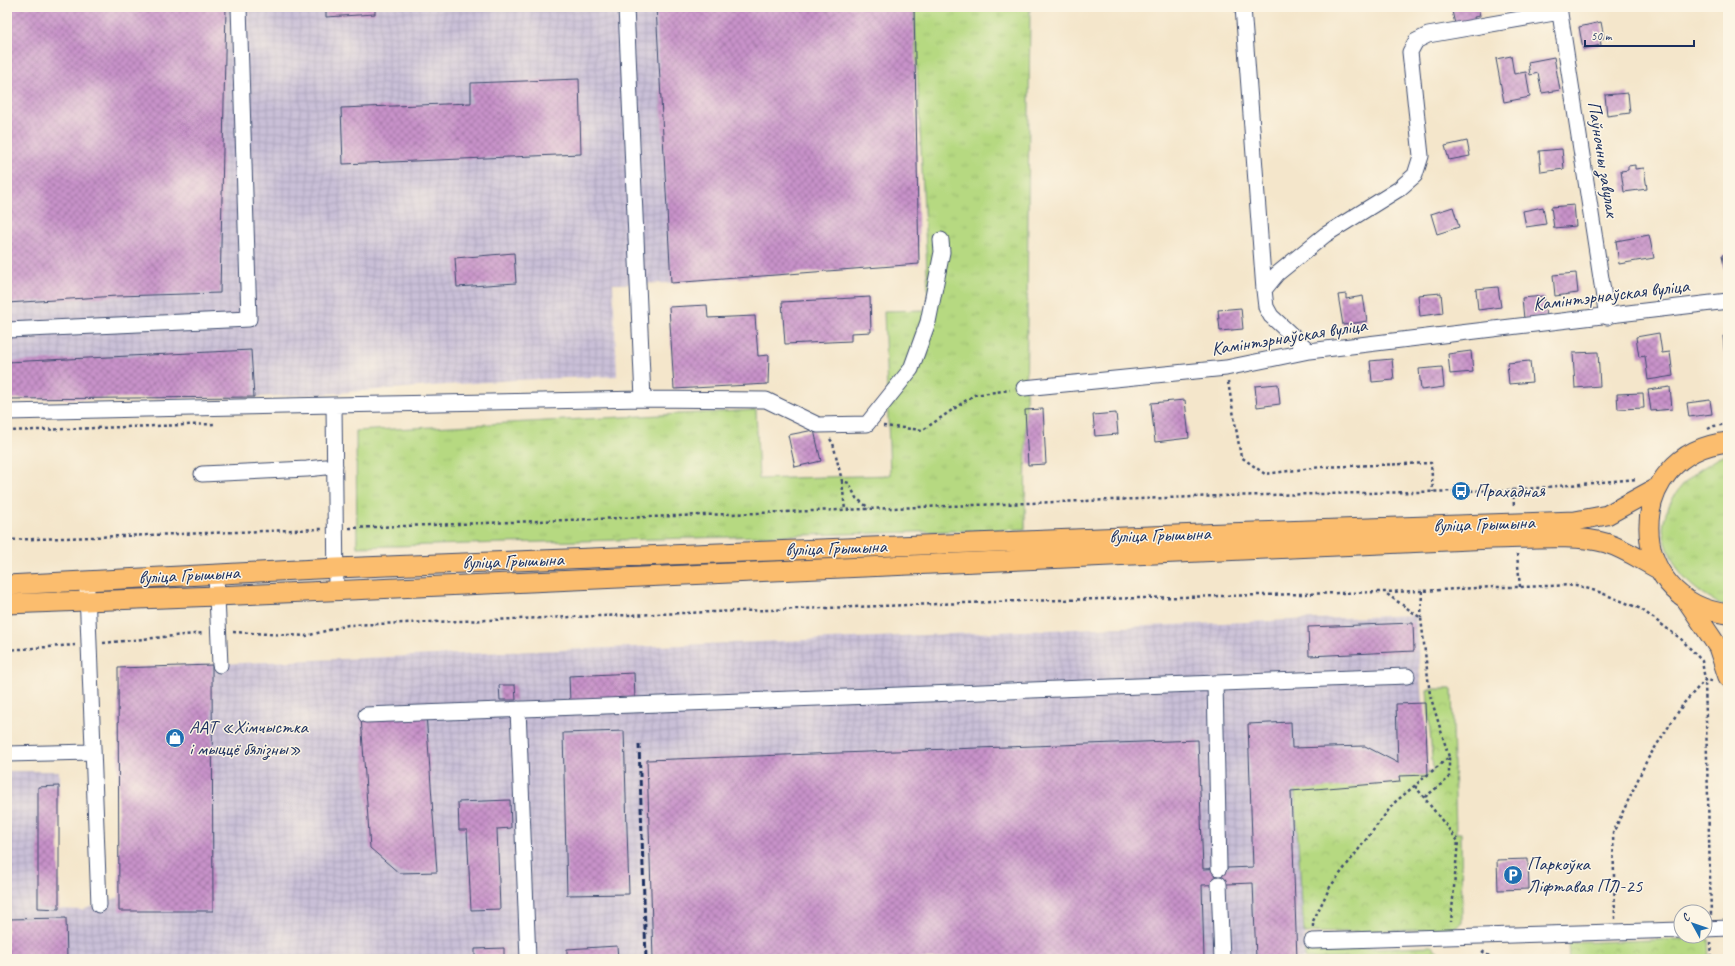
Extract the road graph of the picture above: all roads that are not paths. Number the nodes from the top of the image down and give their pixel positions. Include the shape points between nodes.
1 (239, 7) edge
2 (626, 7) edge
3 (1243, 7) edge
4 (1559, 9) edge
5 (942, 240) dead end
6 (1264, 290) junction
7 (1728, 301) edge
8 (1607, 317) junction
9 (7, 330) edge
10 (1309, 351) junction
11 (1024, 388) road end
12 (644, 399) junction
13 (334, 406) junction
14 (7, 412) edge
15 (1728, 442) edge
16 (335, 466) junction
17 (202, 474) dead end
18 (1658, 487) junction
19 (336, 568) junction
20 (1658, 569) junction
21 (216, 574) junction
22 (85, 580) junction
23 (7, 585) edge
24 (336, 590) junction
25 (217, 596) junction
26 (88, 601) junction
27 (1687, 601) junction
28 (7, 604) edge
29 (1728, 614) edge
30 (220, 665) dead end
31 (1406, 676) dead end
32 (1728, 677) edge
33 (1215, 683) junction
34 (518, 709) junction
35 (366, 715) dead end
36 (92, 752) junction
37 (7, 754) edge
38 (1219, 868) dead end
39 (1219, 884) dead end
40 (99, 904) dead end
41 (1728, 928) edge
42 (1713, 929) edge
43 (1673, 930) edge
44 (1312, 941) road end
45 (528, 959) edge
46 (1222, 959) edge

1 - 9 street via 249,318
2 - 12 street
3 - 6 street
4 - 6 street via 1428,35 1416,41 1410,52 1421,156 1415,175 1398,190 1325,235 1277,274
4 - 8 street, Паўночны завулак
5 - 12 street via 942,252 928,322 911,369 867,424 818,425 766,400
6 - 10 street via 1266,306 1271,316
7 - 8 street, Камінтэрнаўская вуліца
8 - 10 street, Камінтэрнаўская вуліца
10 - 11 street, Камінтэрнаўская вуліца via 1226,368
12 - 13 street
13 - 14 street
13 - 16 street
15 - 18 main road via 1713,444 1687,455 1676,464
16 - 17 street
16 - 19 street
18 - 19 main road, вуліца Грышына via 1607,515 1575,521
18 - 20 main road via 1652,500 1648,528 1652,556
19 - 21 main road, вуліца Грышына
19 - 24 street
20 - 24 main road, вуліца Грышына via 1605,543 1573,538 1492,539
20 - 27 main road
21 - 22 main road, вуліца Грышына
21 - 25 street
22 - 23 main road, вуліца Грышына
22 - 26 street
24 - 25 main road, вуліца Грышына
25 - 26 main road, вуліца Грышына
25 - 30 street
26 - 28 main road, вуліца Грышына
26 - 36 street
27 - 29 main road via 1713,612
27 - 32 main road via 1718,647
31 - 33 street
33 - 34 street
33 - 38 street
34 - 35 street
34 - 45 street
36 - 37 street
36 - 40 street
39 - 46 street
41 - 42 street
43 - 44 street

